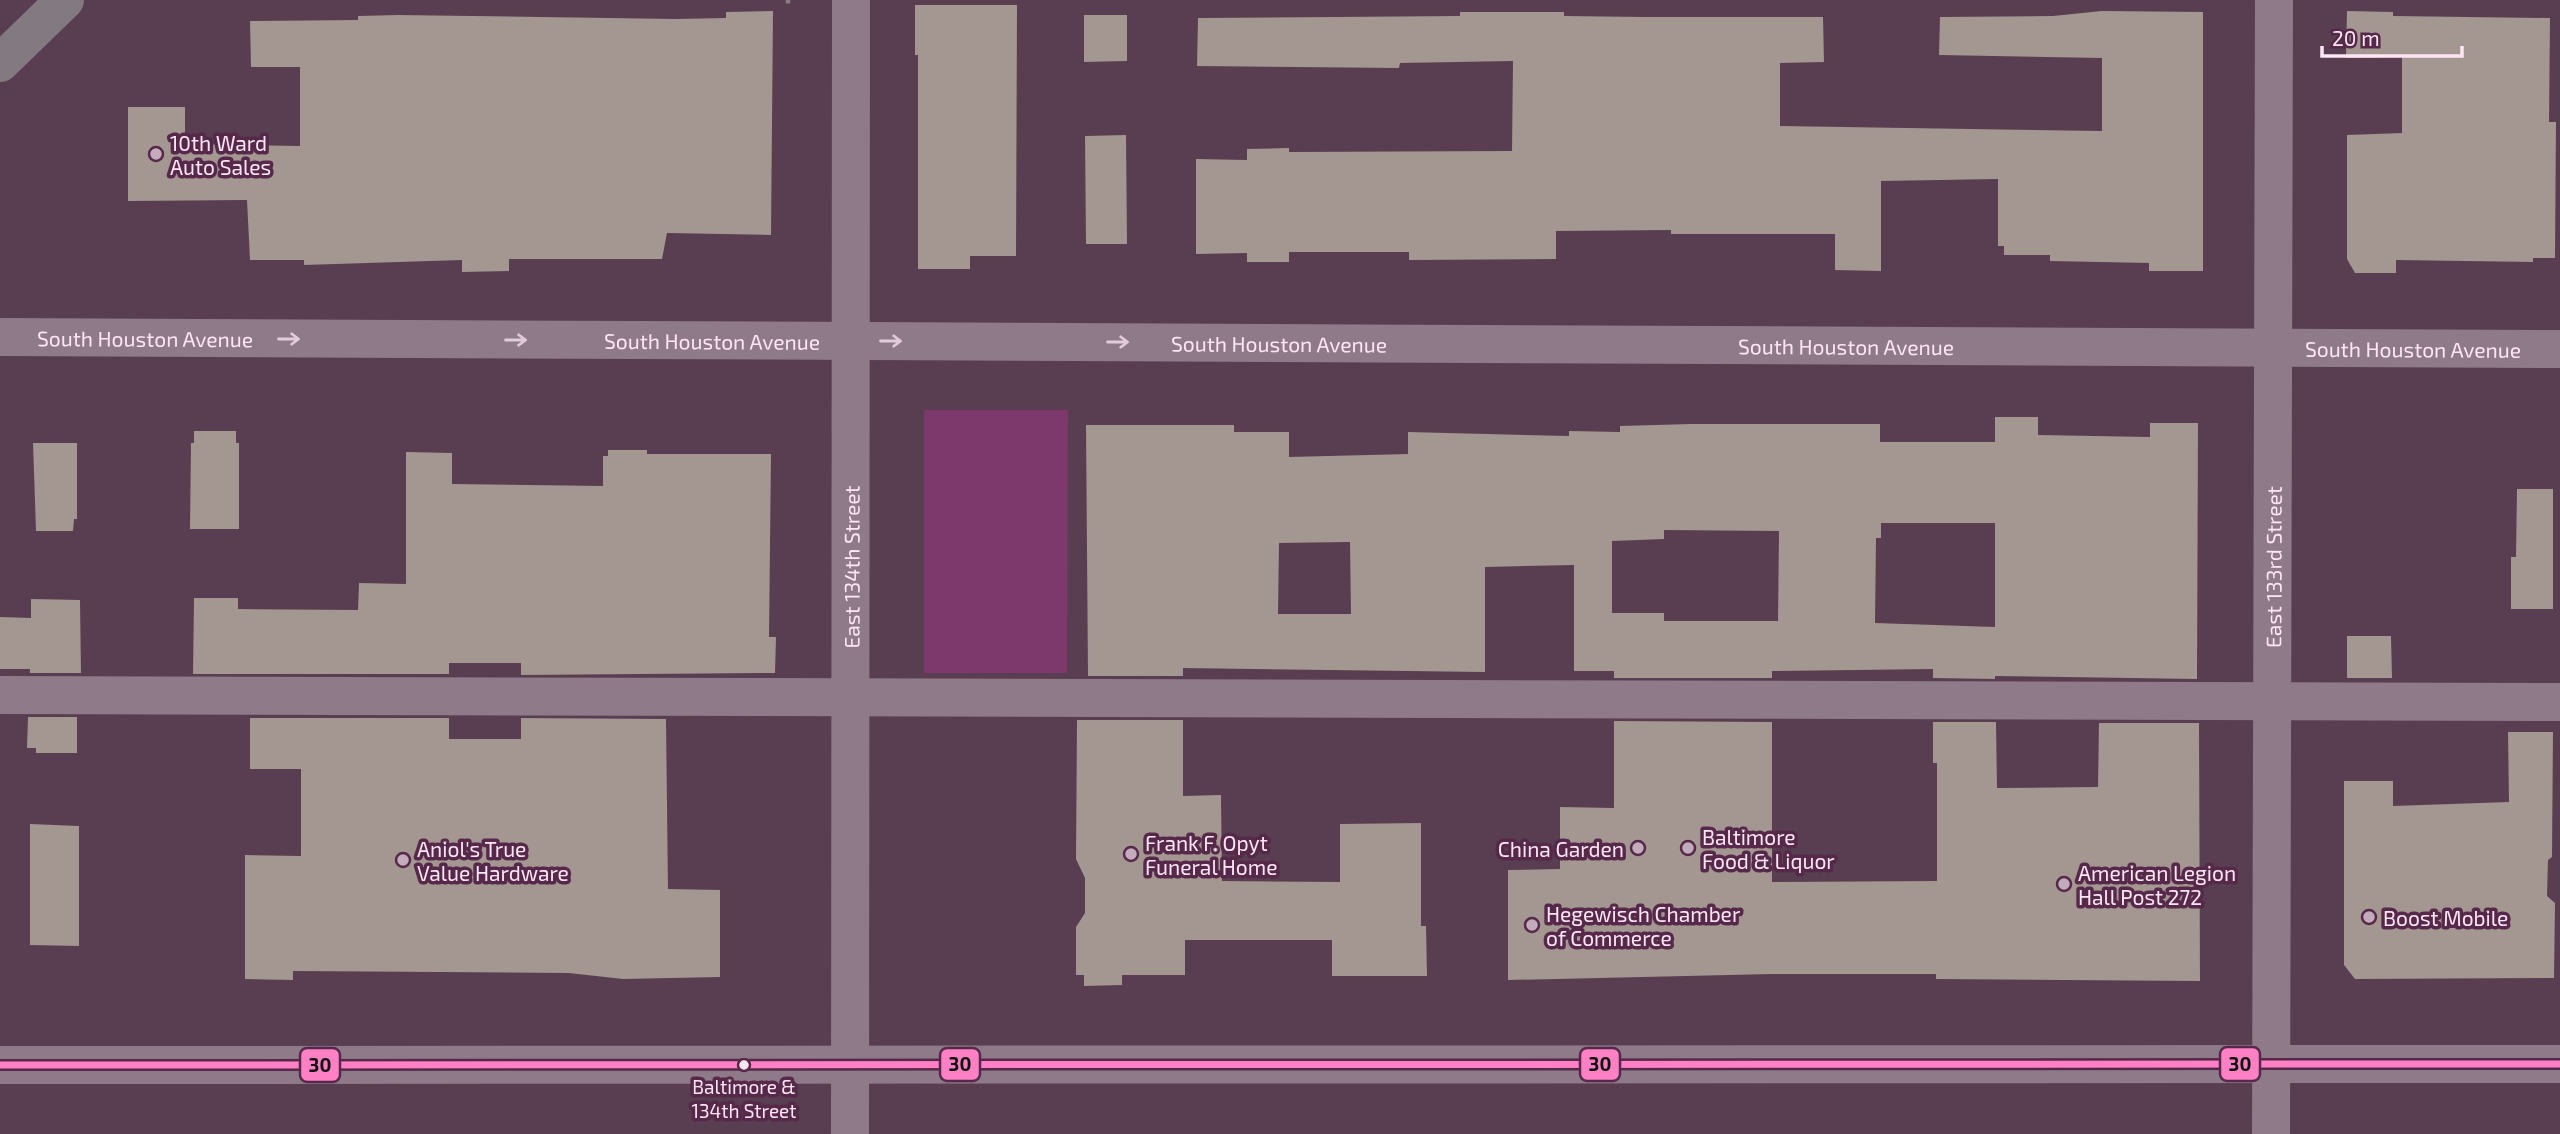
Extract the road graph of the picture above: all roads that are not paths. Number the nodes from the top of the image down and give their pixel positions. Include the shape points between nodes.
1 (65, 0) edge
2 (851, 0) edge
3 (2274, 0) edge
4 (0, 63) edge
5 (0, 337) edge
6 (852, 341) junction
7 (2273, 348) junction
8 (2560, 349) edge
9 (0, 695) edge
10 (851, 697) junction
11 (2273, 701) junction
12 (2560, 702) edge
13 (2272, 1063) junction
14 (2560, 1064) edge
15 (0, 1065) edge
16 (851, 1065) junction
17 (850, 1134) edge
18 (2271, 1134) edge

1 - 4 main road
2 - 6 street, East 134th Street
3 - 7 street, East 133rd Street
5 -> 6 street, South Houston Avenue
6 -> 7 street, South Houston Avenue
6 - 10 street, East 134th Street
7 - 8 street, South Houston Avenue
7 - 11 street, East 133rd Street
9 - 10 street
10 - 11 street
10 - 16 street, East 134th Street
11 - 12 street
11 - 13 street, East 133rd Street
13 - 14 street
13 - 16 street
13 - 18 street, East 133rd Street
15 - 16 street
16 - 17 street, East 134th Street

